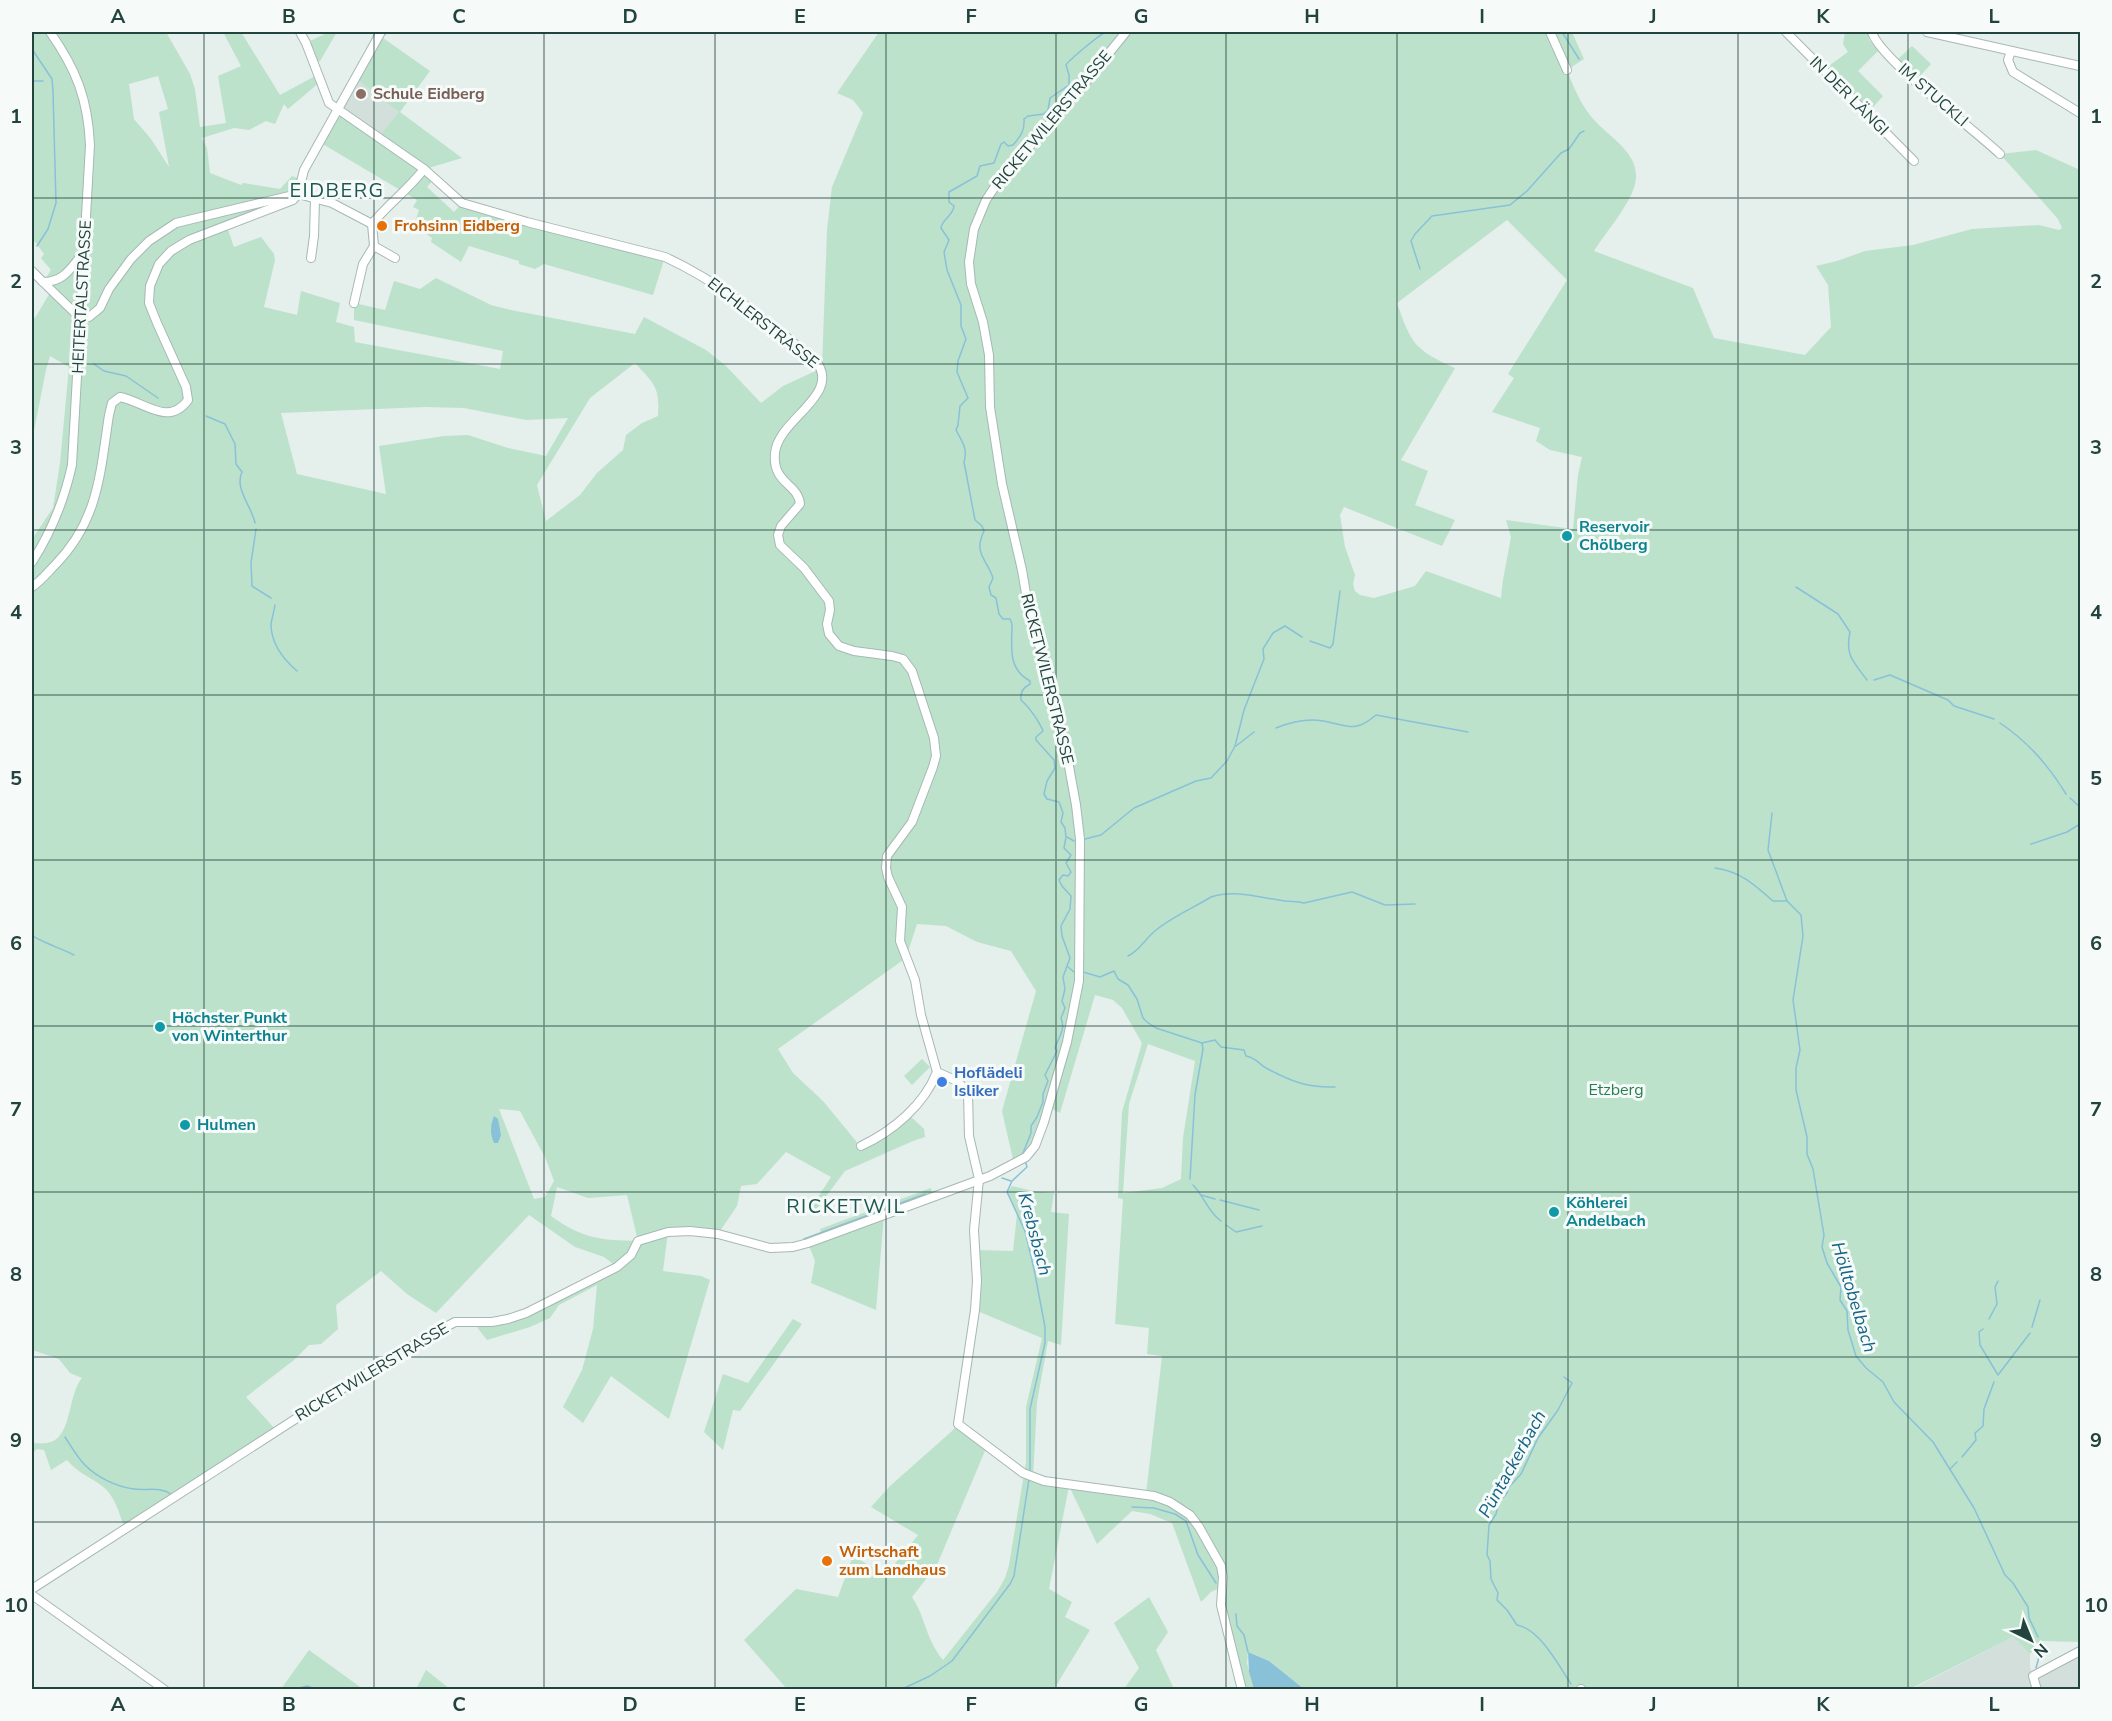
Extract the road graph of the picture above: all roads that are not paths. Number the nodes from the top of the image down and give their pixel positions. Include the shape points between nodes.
1 (50, 32) edge
2 (300, 32) edge
3 (381, 32) edge
4 (1126, 32) edge
5 (1550, 32) edge
6 (1786, 32) edge
7 (1872, 32) edge
8 (1927, 32) edge
9 (2011, 51) junction
10 (2080, 66) edge
11 (1567, 70) dead end
12 (338, 111) junction
13 (2080, 113) edge
14 (2000, 154) dead end
15 (1914, 160) dead end
16 (424, 170) junction
17 (298, 194) junction
18 (315, 199) junction
19 (372, 224) junction
20 (374, 246) junction
21 (84, 256) junction
22 (311, 258) dead end
23 (395, 258) dead end
24 (32, 271) edge
25 (43, 282) junction
26 (354, 303) dead end
27 (81, 316) junction
28 (32, 562) edge
29 (32, 587) edge
30 (937, 1072) junction
31 (861, 1146) dead end
32 (979, 1179) junction
33 (32, 1589) edge
34 (32, 1595) edge
35 (2080, 1651) edge
36 (165, 1689) edge
37 (1242, 1689) edge
38 (2037, 1689) edge

1 - 21 street, HEITERTALSTRASSE via 78,79 87,114 90,145
2 - 12 street via 329,103
3 - 12 street
4 - 32 street, RICKETWILERSTRASSE via 986,200 974,229 969,262 987,344 990,406 1002,484 1031,623 1047,667 1063,740 1080,840 1077,990 1044,1122 1026,1157
5 - 11 street
6 - 15 street, IN DER LÄNGI
7 - 14 street, IM STUCKLI via 1879,46 1902,69
8 - 9 street
9 - 10 street
9 - 13 street via 2008,60 2013,72
12 - 16 street, EICHLERSTRASSE
12 - 17 street via 304,170
16 - 19 street
16 - 30 street, EICHLERSTRASSE via 462,203 477,209 665,257 686,266 741,303 822,369 824,380 819,391 780,436 775,452 780,479 799,497 800,504 781,526 778,536 780,545 804,568 829,602 829,634 839,646 903,659 912,671 934,738 933,767 912,822 887,856 886,868 902,907 900,941 915,981
17 - 18 street
17 - 27 street via 166,228 131,259 96,313
17 - 29 street via 288,204 189,240 159,264 150,286 150,303 188,400 174,413 162,413 120,397 112,403 94,503 85,524 59,561
18 - 19 street via 332,203
18 - 22 street
19 - 20 street
20 - 23 street
20 - 26 street via 363,264
21 - 25 street via 59,280
21 - 27 street, HEITERTALSTRASSE
24 - 25 street
25 - 27 street
27 - 28 street, HEITERTALSTRASSE via 72,465 66,494
30 - 31 street via 927,1093 908,1114
30 - 32 street via 957,1081 968,1092 969,1136
32 - 33 street, RICKETWILERSTRASSE via 793,1247 770,1248 690,1231 668,1232 638,1241 631,1255 617,1267 526,1313 492,1322 455,1322 393,1356
32 - 37 street via 974,1230 975,1310 958,1424 1033,1478 1154,1496 1190,1515 1221,1566 1221,1605
34 - 36 street
35 - 38 street via 2033,1676

